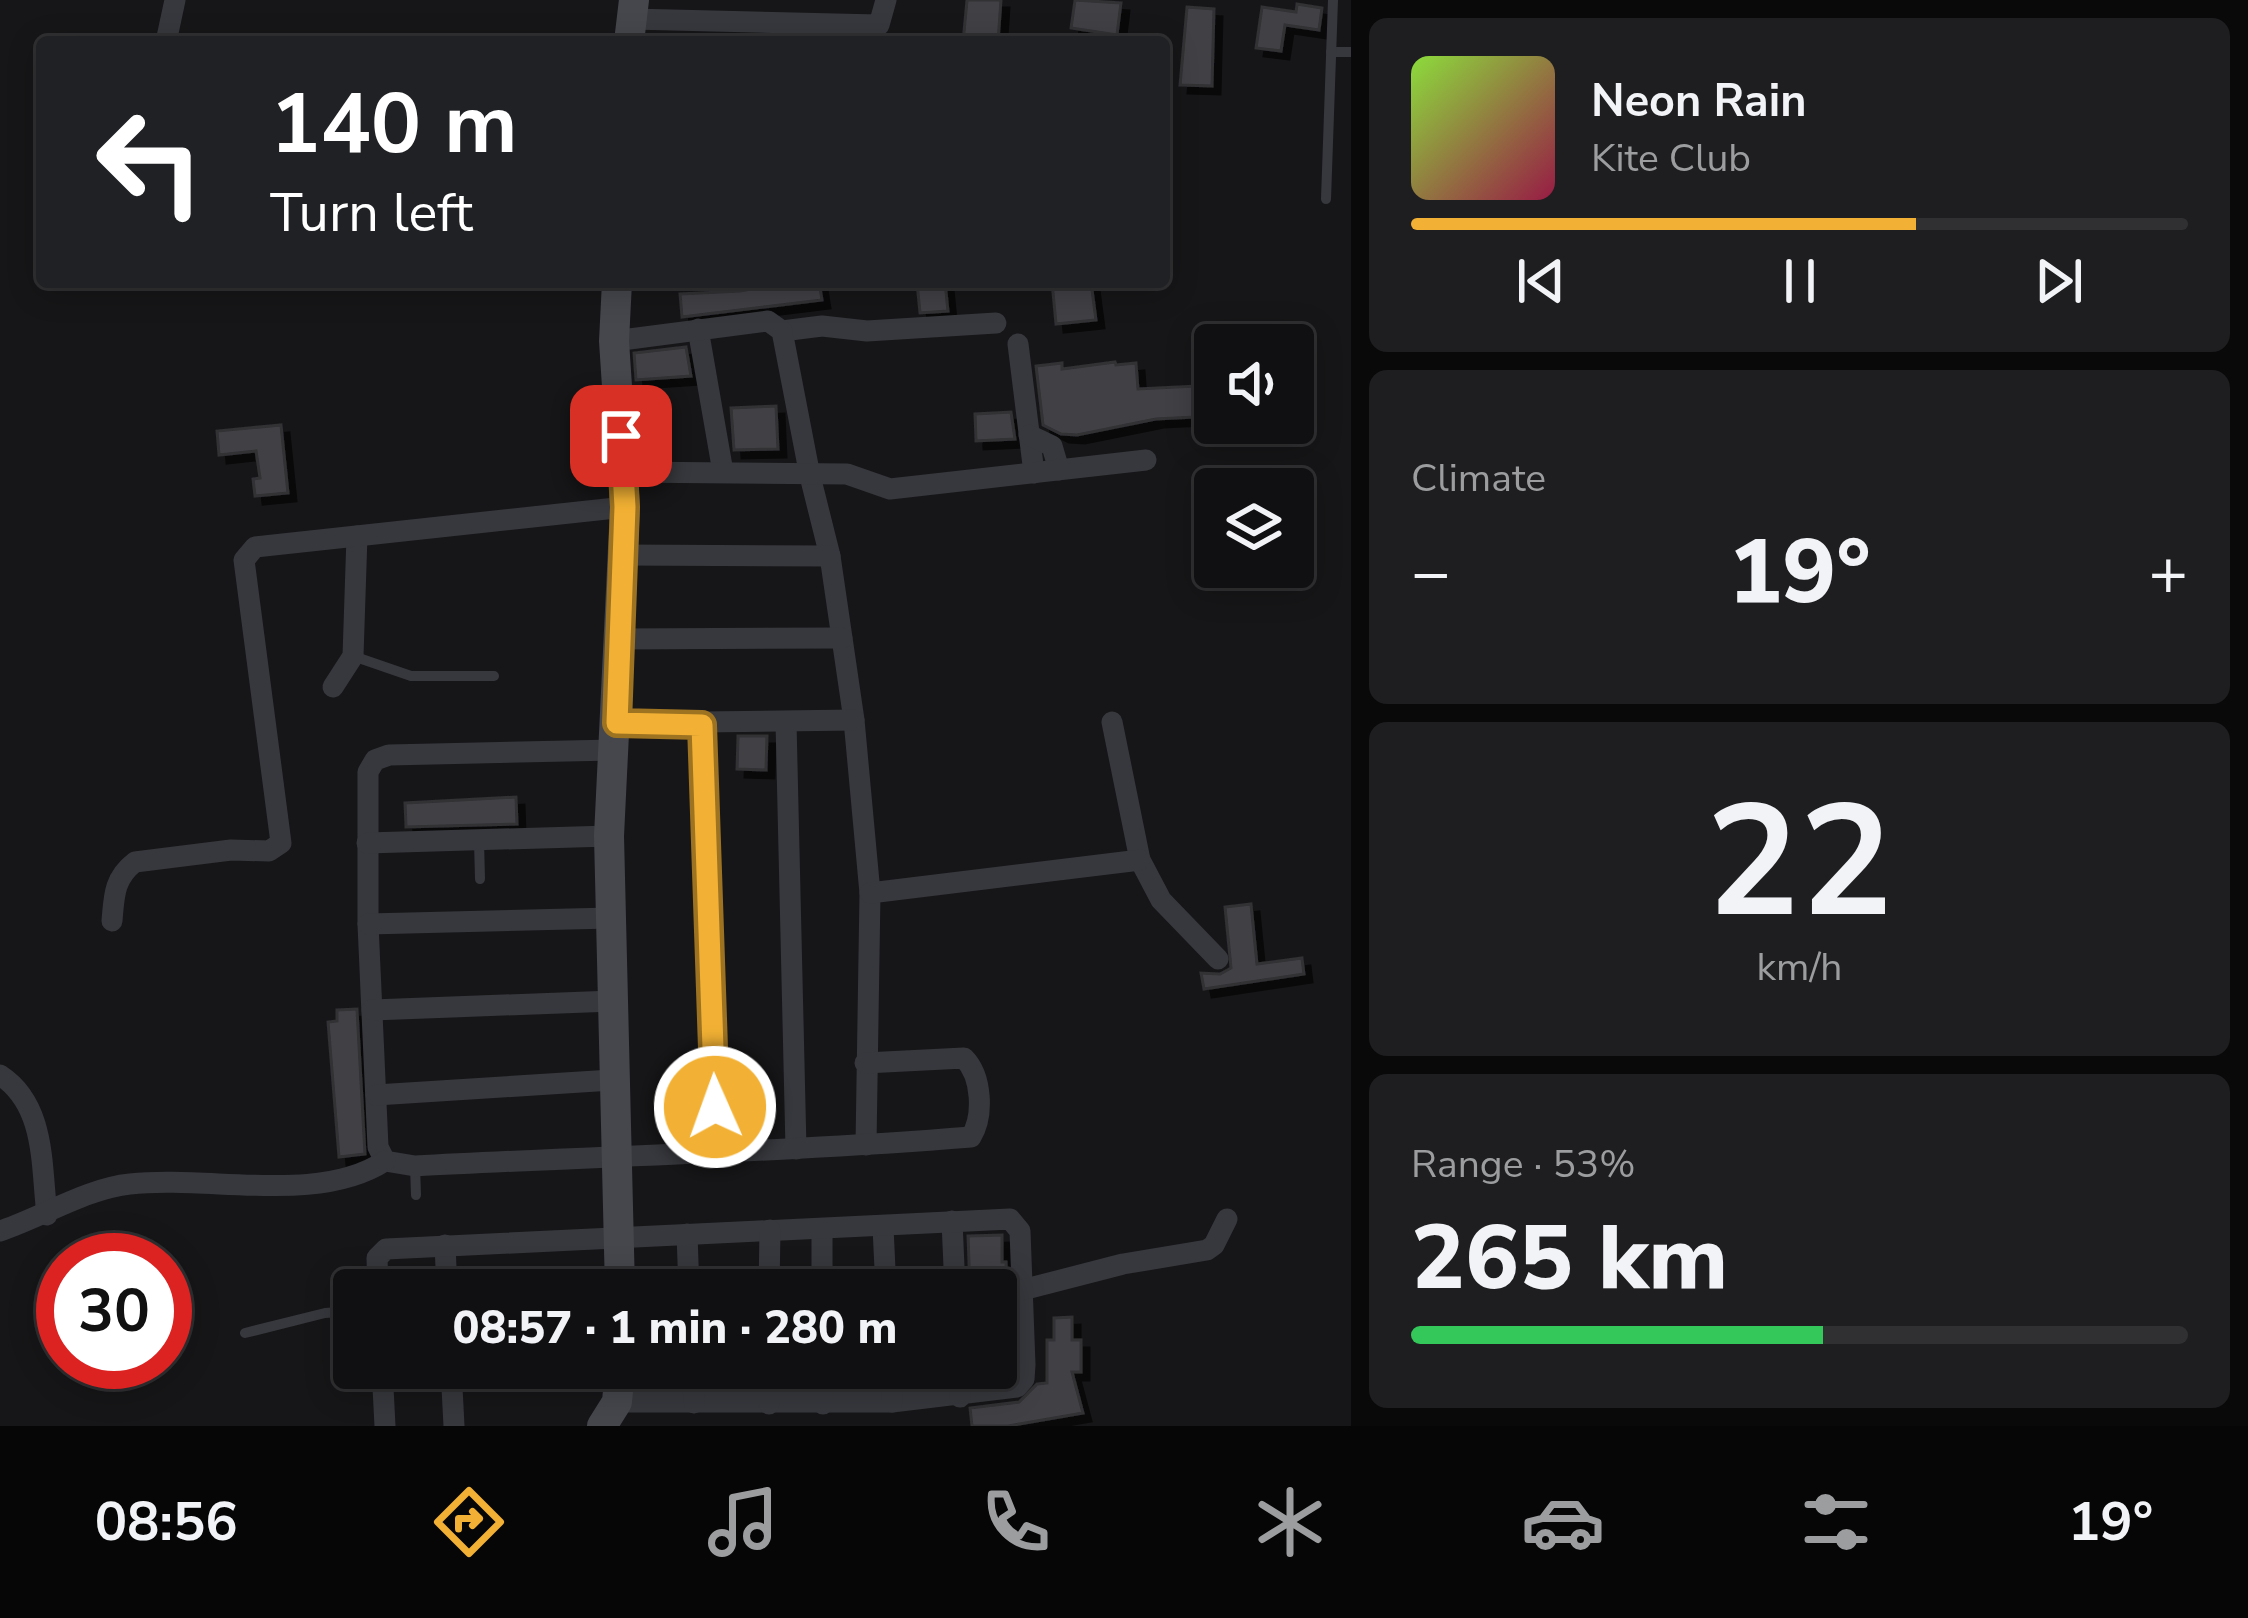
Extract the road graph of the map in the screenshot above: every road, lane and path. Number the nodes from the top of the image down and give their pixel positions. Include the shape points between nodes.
1 (175, 0) edge
2 (886, 0) edge
3 (1334, 0) edge
4 (631, 20) edge
5 (167, 36) edge
6 (1331, 52) junction
7 (1351, 52) edge
8 (1326, 199) dead end
9 (616, 288) edge
10 (996, 323) dead end
11 (698, 329) junction
12 (782, 331) junction
13 (614, 341) junction
14 (1018, 344) dead end
15 (1029, 435) junction
16 (1146, 460) dead end
17 (1059, 470) junction
18 (624, 472) junction
19 (723, 472) junction
20 (1034, 473) junction
21 (810, 476) junction
22 (625, 507) junction
23 (357, 536) junction
24 (623, 555) junction
25 (830, 556) junction
26 (842, 638) junction
27 (620, 639) junction
28 (353, 656) junction
29 (494, 676) dead end
30 (333, 687) dead end
31 (854, 721) junction
32 (786, 722) junction
33 (1112, 722) dead end
34 (702, 725) junction
35 (615, 736) junction
36 (609, 836) junction
37 (479, 840) junction
38 (367, 843) junction
39 (1140, 860) junction
40 (480, 879) dead end
41 (870, 893) junction
42 (611, 918) junction
43 (112, 921) dead end
44 (368, 924) junction
45 (1218, 959) dead end
46 (613, 1001) junction
47 (372, 1010) junction
48 (865, 1063) junction
49 (0, 1075) edge
50 (612, 1080) junction
51 (376, 1095) junction
52 (866, 1145) junction
53 (796, 1150) junction
54 (617, 1155) junction
55 (716, 1155) junction
56 (385, 1161) junction
57 (415, 1166) junction
58 (416, 1195) dead end
59 (47, 1215) junction
60 (1226, 1219) dead end
61 (952, 1221) junction
62 (883, 1226) junction
63 (770, 1230) junction
64 (822, 1230) junction
65 (0, 1231) edge
66 (687, 1234) junction
67 (618, 1236) junction
68 (445, 1245) junction
69 (377, 1269) edge
70 (446, 1269) edge
71 (619, 1269) edge
72 (688, 1269) edge
73 (769, 1269) edge
74 (823, 1269) edge
75 (885, 1269) edge
76 (954, 1269) edge
77 (1022, 1290) junction
78 (333, 1312) edge
79 (245, 1333) dead end
80 (383, 1389) edge
81 (452, 1389) edge
82 (693, 1389) edge
83 (769, 1389) edge
84 (823, 1389) edge
85 (891, 1389) edge
86 (960, 1389) edge
87 (960, 1396) junction
88 (892, 1402) junction
89 (694, 1403) junction
90 (769, 1404) junction
91 (823, 1404) junction
92 (610, 1414) edge
93 (385, 1426) edge
94 (454, 1426) edge

1 - 5 street
2 - 4 street via 879,25
3 - 6 lane
6 - 7 lane
6 - 8 lane
9 - 13 street
10 - 12 street
11 - 12 street via 768,321
11 - 13 street
11 - 19 street
12 - 21 street
13 - 18 street
14 - 15 street
15 - 17 street via 1052,446
15 - 20 street
16 - 17 street
17 - 20 street
18 - 19 street
18 - 22 street
19 - 21 street
20 - 21 street via 890,489 856,475
21 - 25 street
22 - 23 street
22 - 24 street
23 - 28 street
23 - 43 street via 255,547 244,560 281,843 269,851 135,862 115,886
24 - 25 street
24 - 27 street
25 - 26 street
26 - 27 street
26 - 31 street
27 - 35 street
28 - 29 lane via 411,676
28 - 30 street
31 - 32 street
31 - 41 street
32 - 34 street
32 - 53 street
33 - 39 street
34 - 35 street
34 - 55 street
35 - 36 street
35 - 38 street via 375,760
36 - 37 street
36 - 42 street
37 - 38 street
37 - 40 lane
38 - 44 street
39 - 41 street
39 - 45 street via 1161,900
41 - 48 street
42 - 44 street
42 - 46 street
44 - 47 street
46 - 47 street
46 - 50 street
47 - 51 street
48 - 52 street
48 - 52 street via 964,1058 974,1068 980,1122 971,1137
49 - 59 street via 19,1087 34,1114
50 - 51 street
50 - 54 street
51 - 56 street via 377,1147
52 - 53 street
53 - 55 street
54 - 55 street
54 - 57 street
54 - 67 street
56 - 57 street
56 - 59 street via 309,1184 131,1184 97,1190
57 - 58 lane
59 - 65 street
60 - 77 street via 1207,1250
61 - 62 street
61 - 76 street
61 - 77 street via 1010,1219 1020,1231
62 - 64 street
62 - 75 street
63 - 64 street
63 - 66 street
63 - 73 street
64 - 74 street
66 - 67 street
66 - 72 street
67 - 68 street
67 - 71 street
68 - 69 street via 386,1249
68 - 70 street
77 - 87 street via 1024,1378 1017,1388
78 - 79 lane
80 - 93 street
81 - 94 street
82 - 89 street
83 - 90 street
84 - 91 street
85 - 88 street
86 - 87 street
87 - 88 street
88 - 91 street
89 - 90 street
89 - 92 street
90 - 91 street

